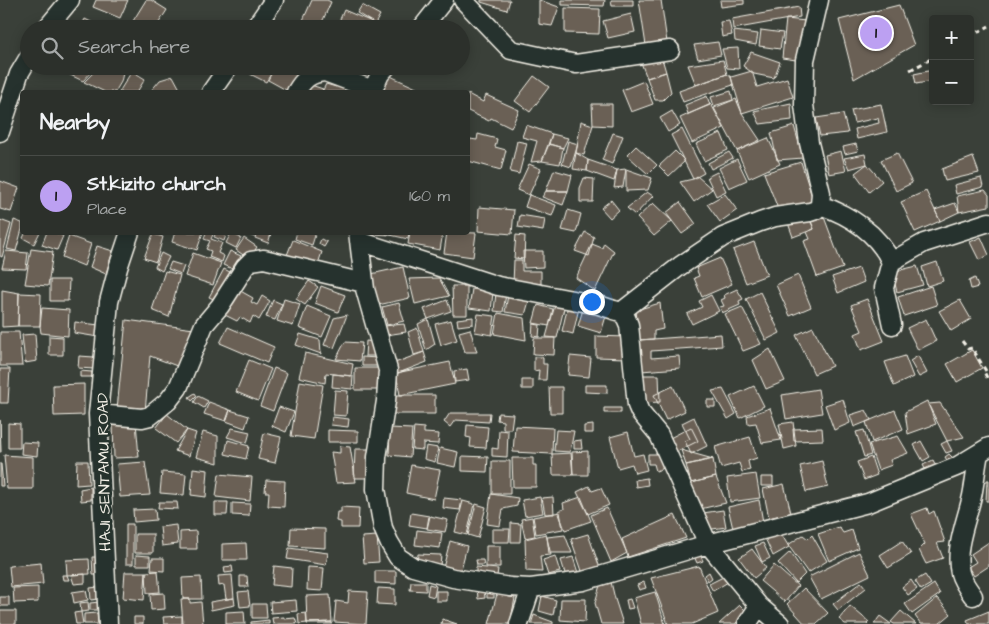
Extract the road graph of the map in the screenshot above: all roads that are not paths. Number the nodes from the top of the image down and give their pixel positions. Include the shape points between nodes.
1 (70, 0) edge
2 (274, 0) edge
3 (444, 0) edge
4 (463, 0) edge
5 (819, 0) edge
6 (53, 20) edge
7 (260, 20) edge
8 (428, 20) edge
9 (670, 50) dead end
10 (20, 72) edge
11 (223, 75) edge
12 (311, 75) edge
13 (333, 75) edge
14 (380, 75) edge
15 (212, 90) edge
16 (297, 90) edge
17 (370, 90) edge
18 (373, 90) edge
19 (0, 132) edge
20 (820, 205) junction
21 (989, 222) edge
22 (129, 235) edge
23 (359, 237) edge
24 (891, 262) junction
25 (364, 283) junction
26 (621, 312) junction
27 (892, 325) dead end
28 (98, 414) junction
29 (984, 450) edge
30 (708, 544) junction
31 (531, 588) junction
32 (973, 596) dead end
33 (759, 606) junction
34 (108, 624) edge
35 (519, 624) edge
36 (747, 624) edge
37 (780, 624) edge

1 - 6 street
2 - 7 street
3 - 8 street
4 - 9 street via 511,50 576,64
5 - 20 street via 805,60 804,105 821,193
10 - 19 street
11 - 15 street
12 - 16 street
13 - 17 street
14 - 18 street
20 - 24 street via 840,212 871,234
20 - 26 street via 810,212 776,217 723,237
21 - 24 street via 924,243
22 - 28 street, HAJI SENTAMU ROAD via 109,302
23 - 25 street
23 - 26 street via 498,286
24 - 27 street via 884,288
25 - 28 street via 269,260 251,261 204,325 178,388 168,401 150,416 142,418
25 - 31 street via 388,370 376,489 389,542 398,557 412,567 453,578
26 - 30 street via 629,325 637,405 662,442
28 - 34 street, HAJI SENTAMU ROAD
29 - 30 street via 956,467 868,502
29 - 32 street via 959,553 959,572
30 - 31 street via 600,577
30 - 33 street
31 - 35 street
33 - 36 street
33 - 37 street

